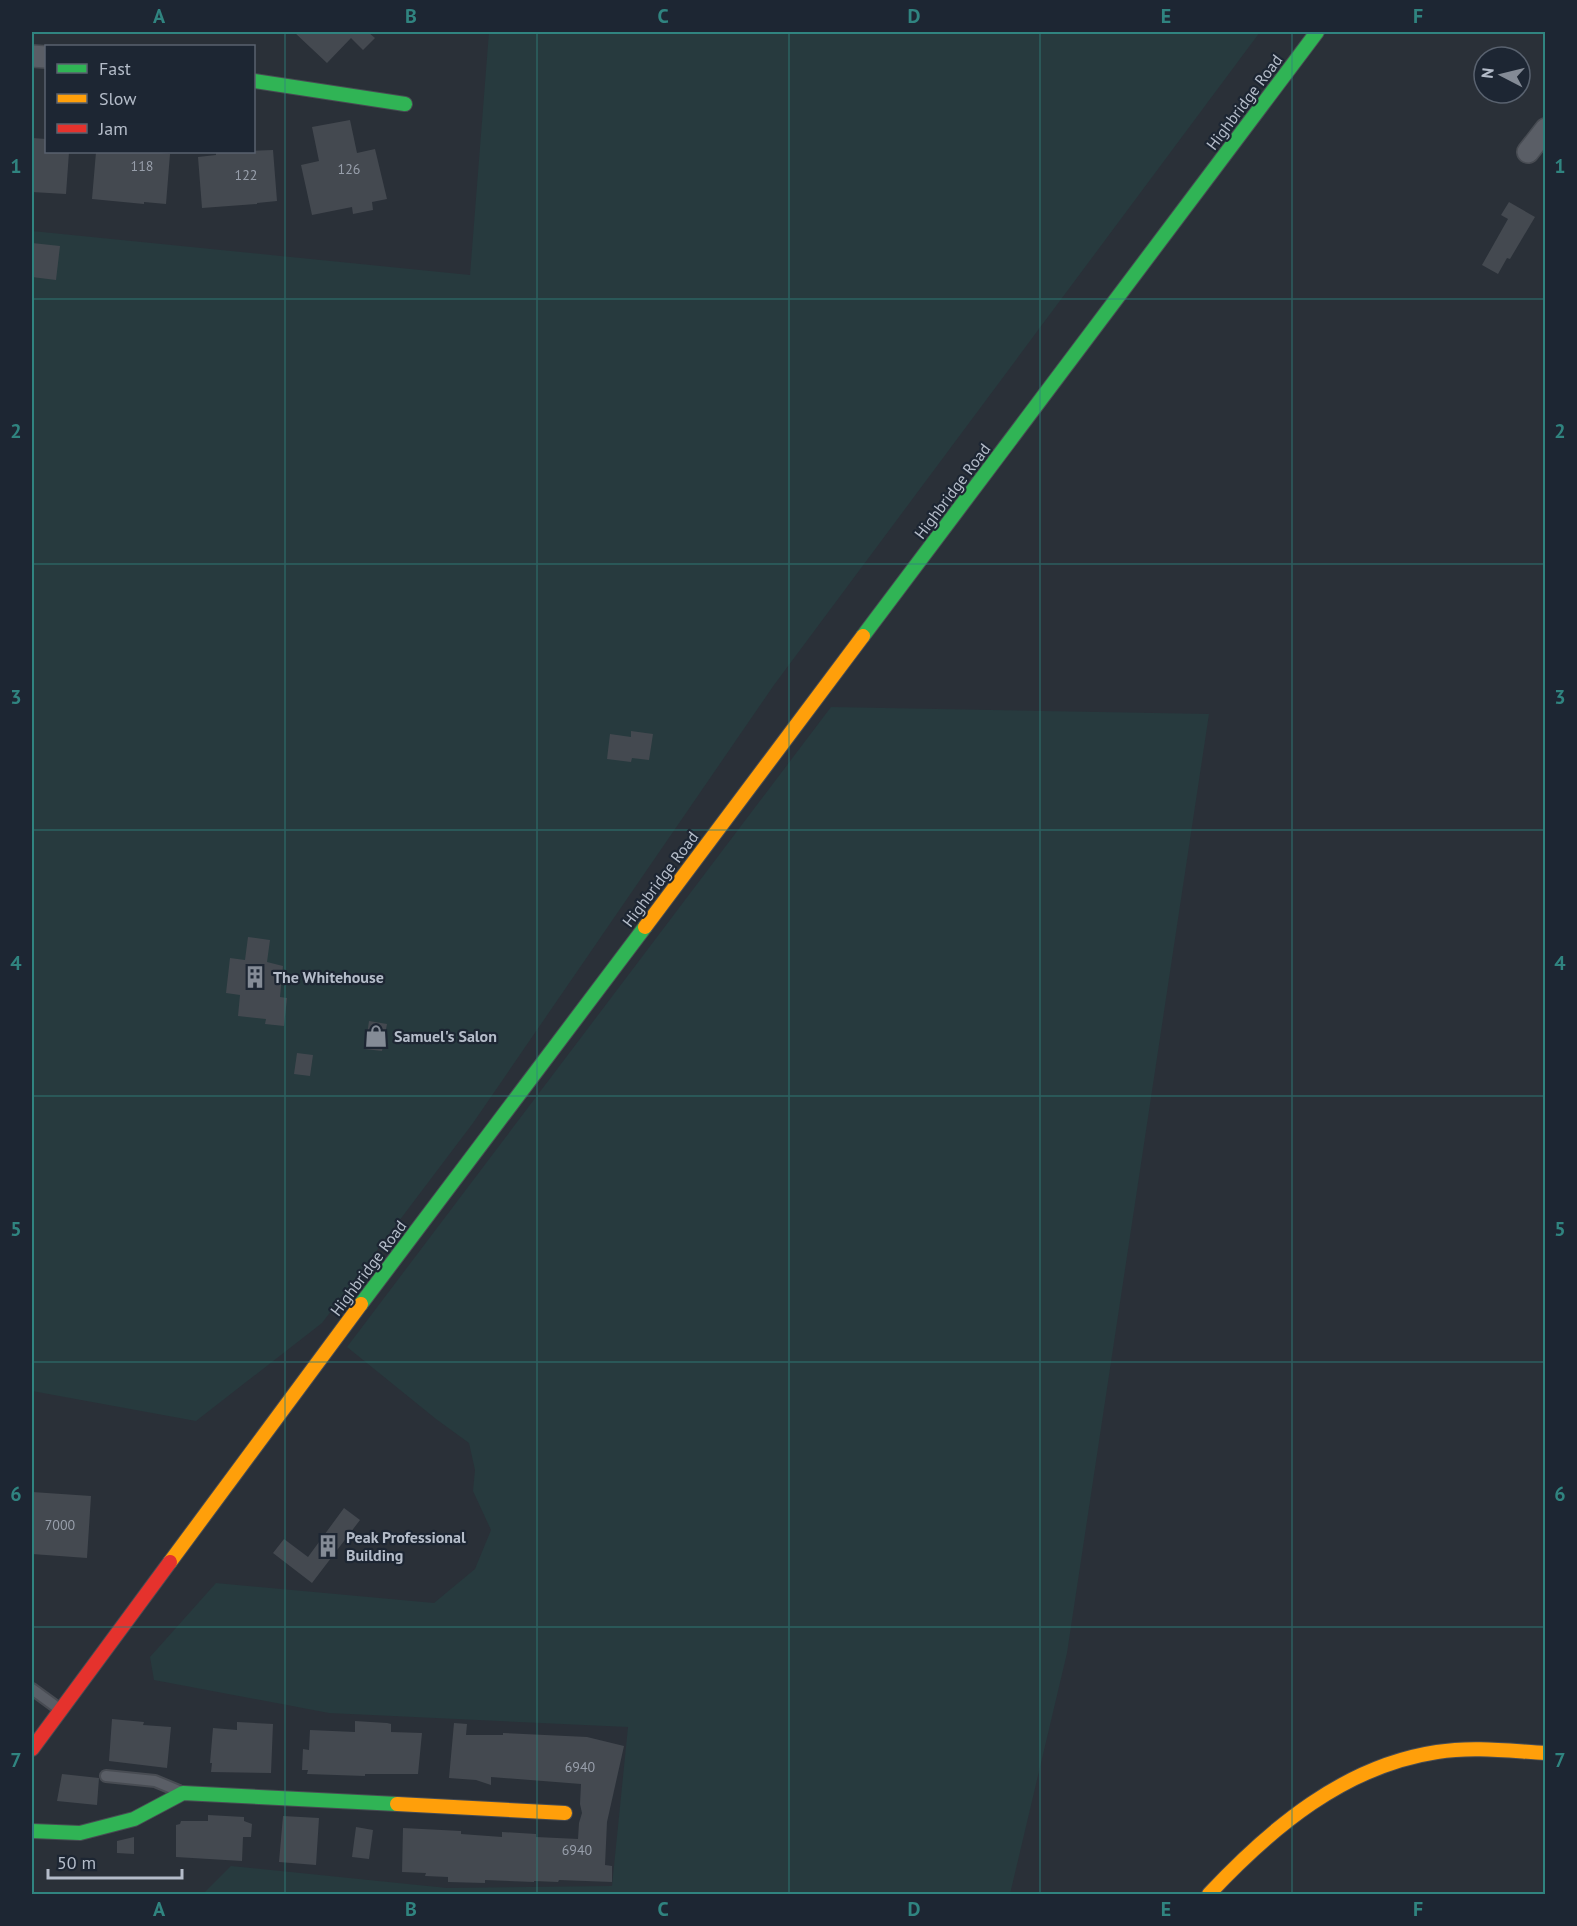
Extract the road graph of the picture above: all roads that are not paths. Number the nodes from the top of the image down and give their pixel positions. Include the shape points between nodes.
1 (1317, 32) edge
2 (255, 81) edge
3 (405, 104) dead end
4 (1545, 129) edge
5 (1528, 152) dead end
6 (32, 1689) edge
7 (60, 1710) junction
8 (32, 1749) edge
9 (1545, 1753) edge
10 (106, 1776) dead end
11 (183, 1793) junction
12 (565, 1813) dead end
13 (32, 1831) edge
14 (1209, 1894) edge

1 - 7 main road, Highbridge Road
2 - 3 main road
4 - 5 street
6 - 7 lane
7 - 8 main road, Highbridge Road
9 - 14 main road via 1436,1752 1350,1780 1300,1810 1264,1839
10 - 11 lane via 155,1781
11 - 12 main road
11 - 13 main road via 134,1819 80,1833

